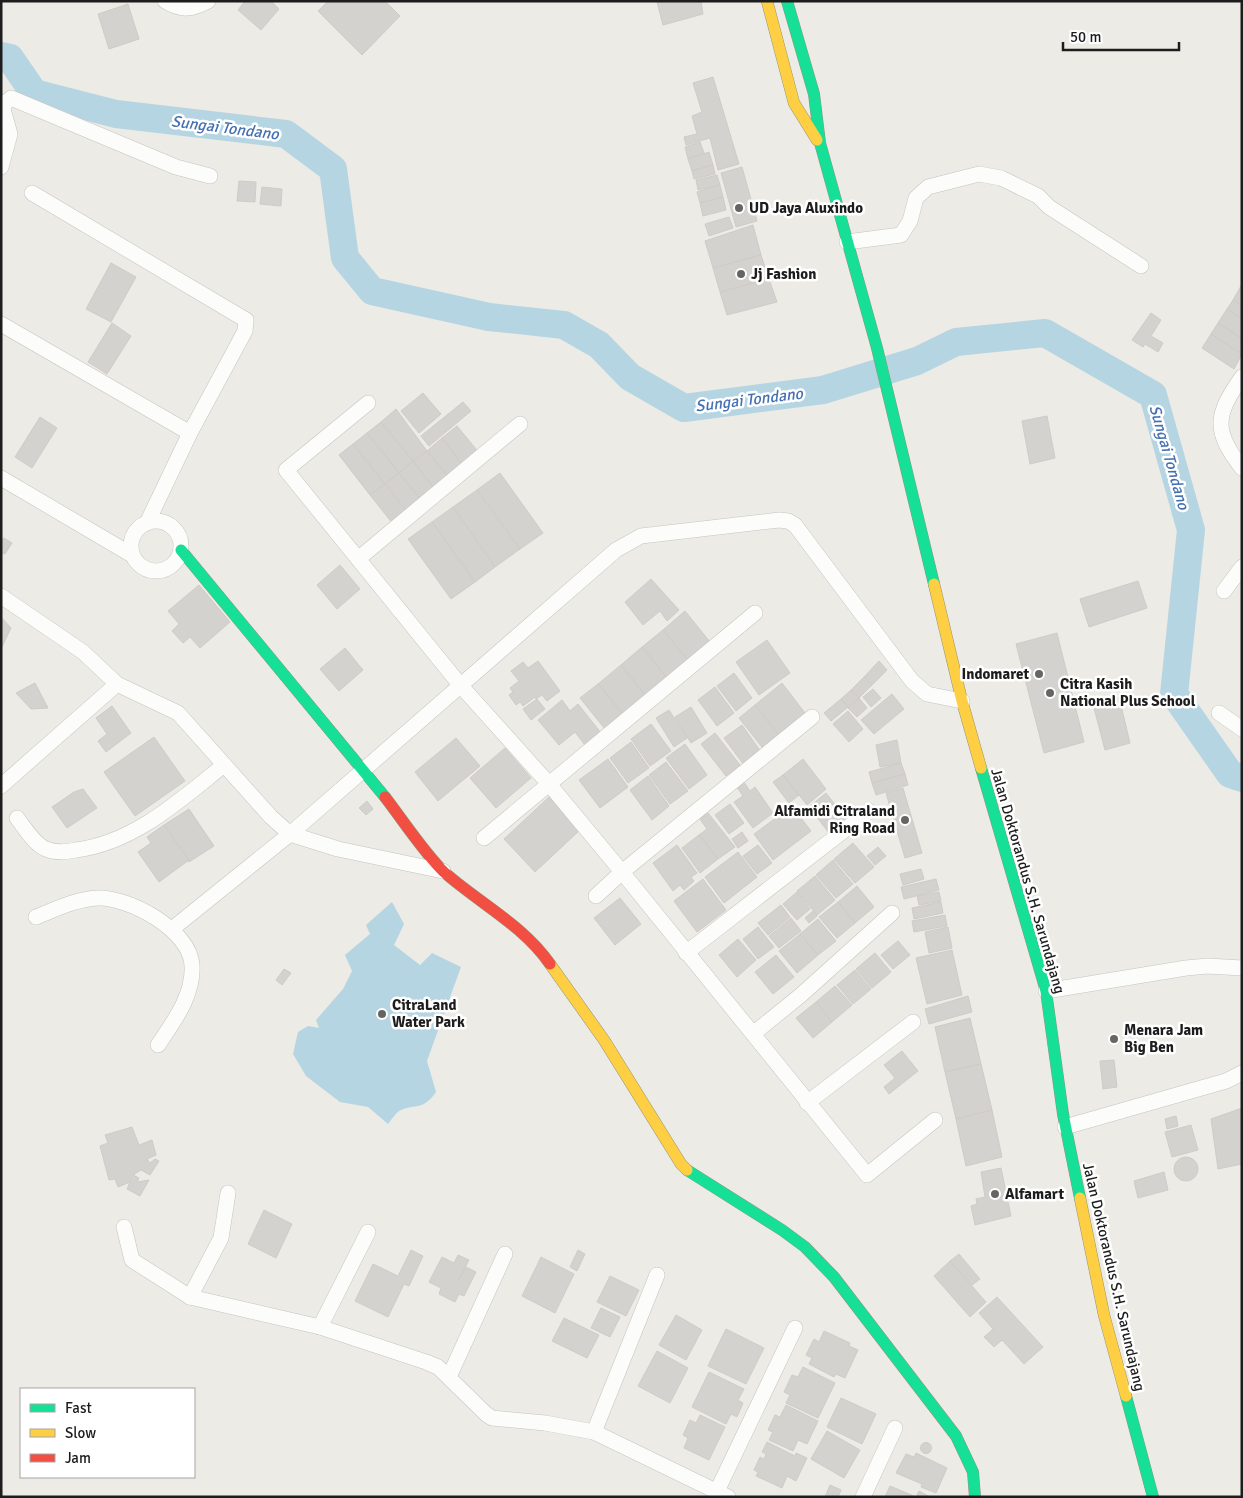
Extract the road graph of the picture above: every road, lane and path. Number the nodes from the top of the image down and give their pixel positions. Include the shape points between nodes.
1 (166, 1) edge
2 (208, 1) edge
3 (767, 1) edge
4 (787, 1) edge
5 (820, 143) junction
6 (1, 166) edge
7 (210, 176) dead end
8 (32, 194) dead end
9 (847, 242) junction
10 (1141, 266) dead end
11 (1, 324) edge
12 (1242, 377) edge
13 (368, 403) dead end
14 (520, 424) dead end
15 (190, 433) junction
16 (1242, 468) edge
17 (1, 478) edge
18 (146, 523) junction
19 (181, 550) junction
20 (132, 555) junction
21 (358, 559) junction
22 (1242, 566) edge
23 (1224, 591) dead end
24 (1, 596) edge
25 (755, 613) dead end
26 (118, 684) junction
27 (461, 686) junction
28 (962, 701) junction
29 (1219, 713) dead end
30 (812, 717) dead end
31 (1242, 730) edge
32 (224, 765) junction
33 (363, 769) junction
34 (549, 784) junction
35 (1, 786) edge
36 (868, 811) dead end
37 (17, 818) dead end
38 (290, 834) junction
39 (484, 838) dead end
40 (443, 870) junction
41 (622, 872) junction
42 (596, 896) dead end
43 (892, 913) dead end
44 (36, 917) dead end
45 (172, 929) junction
46 (686, 953) junction
47 (1242, 968) edge
48 (1046, 991) junction
49 (913, 1022) dead end
50 (754, 1033) junction
51 (158, 1045) dead end
52 (1242, 1073) edge
53 (807, 1103) junction
54 (935, 1120) dead end
55 (1065, 1127) junction
56 (228, 1193) dead end
57 (124, 1227) dead end
58 (368, 1232) dead end
59 (505, 1254) dead end
60 (657, 1275) dead end
61 (190, 1297) junction
62 (320, 1326) junction
63 (795, 1328) dead end
64 (449, 1377) junction
65 (895, 1428) dead end
66 (594, 1432) junction
67 (723, 1494) edge
68 (863, 1497) edge
69 (975, 1497) edge
70 (1153, 1497) edge

1 - 2 street via 177,8 187,9
3 - 5 main road via 794,102
4 - 5 main road via 814,94
5 - 9 main road
6 - 7 street via 10,134 3,109 11,98 176,168
8 - 15 street via 246,320 245,331
9 - 10 street via 901,236 910,221 916,198 928,186 979,174 1002,178 1038,196
9 - 28 main road, Jalan Doktorandus S.H. Sarundajang via 877,348
11 - 15 street
12 - 16 street via 1224,405 1220,423 1222,440
13 - 21 street via 286,470
14 - 21 street
15 - 18 street
17 - 20 street
18 - 19 street via 164,522 172,526 181,541
18 - 20 street via 133,536
19 - 20 street via 173,564 158,572 142,568
19 - 33 main road
21 - 27 street
22 - 23 street
24 - 26 street via 83,652
25 - 34 street
26 - 32 street via 178,713
26 - 35 street
27 - 28 street via 629,541 641,536 779,520 795,524 919,688 927,694
27 - 33 street
27 - 34 street
28 - 48 main road, Jalan Doktorandus S.H. Sarundajang
29 - 31 street
30 - 41 street
32 - 37 street via 128,835 102,845 52,851 42,847
32 - 38 street
33 - 38 street
33 - 40 main road
34 - 39 street
34 - 41 street
36 - 46 street
38 - 40 street via 346,851
38 - 45 street
40 - 69 main road via 542,952 604,1040 681,1164 692,1175 782,1230 805,1247 834,1277 956,1436 974,1472
41 - 42 street
41 - 46 street
43 - 50 street
44 - 45 street via 80,900 100,898 133,906
45 - 51 street via 184,944 192,964 190,986 181,1010
46 - 50 street
47 - 48 street via 1186,968
48 - 55 main road, Jalan Doktorandus S.H. Sarundajang
49 - 53 street
50 - 53 street
52 - 55 street via 1226,1081
53 - 54 street via 868,1175
55 - 70 main road, Jalan Doktorandus S.H. Sarundajang via 1104,1315
56 - 61 street via 221,1238
57 - 61 street via 132,1260
58 - 62 street
59 - 64 street
60 - 66 street
61 - 62 street
62 - 64 street via 426,1362
63 - 67 street
64 - 66 street via 492,1418
65 - 68 street
66 - 67 street

